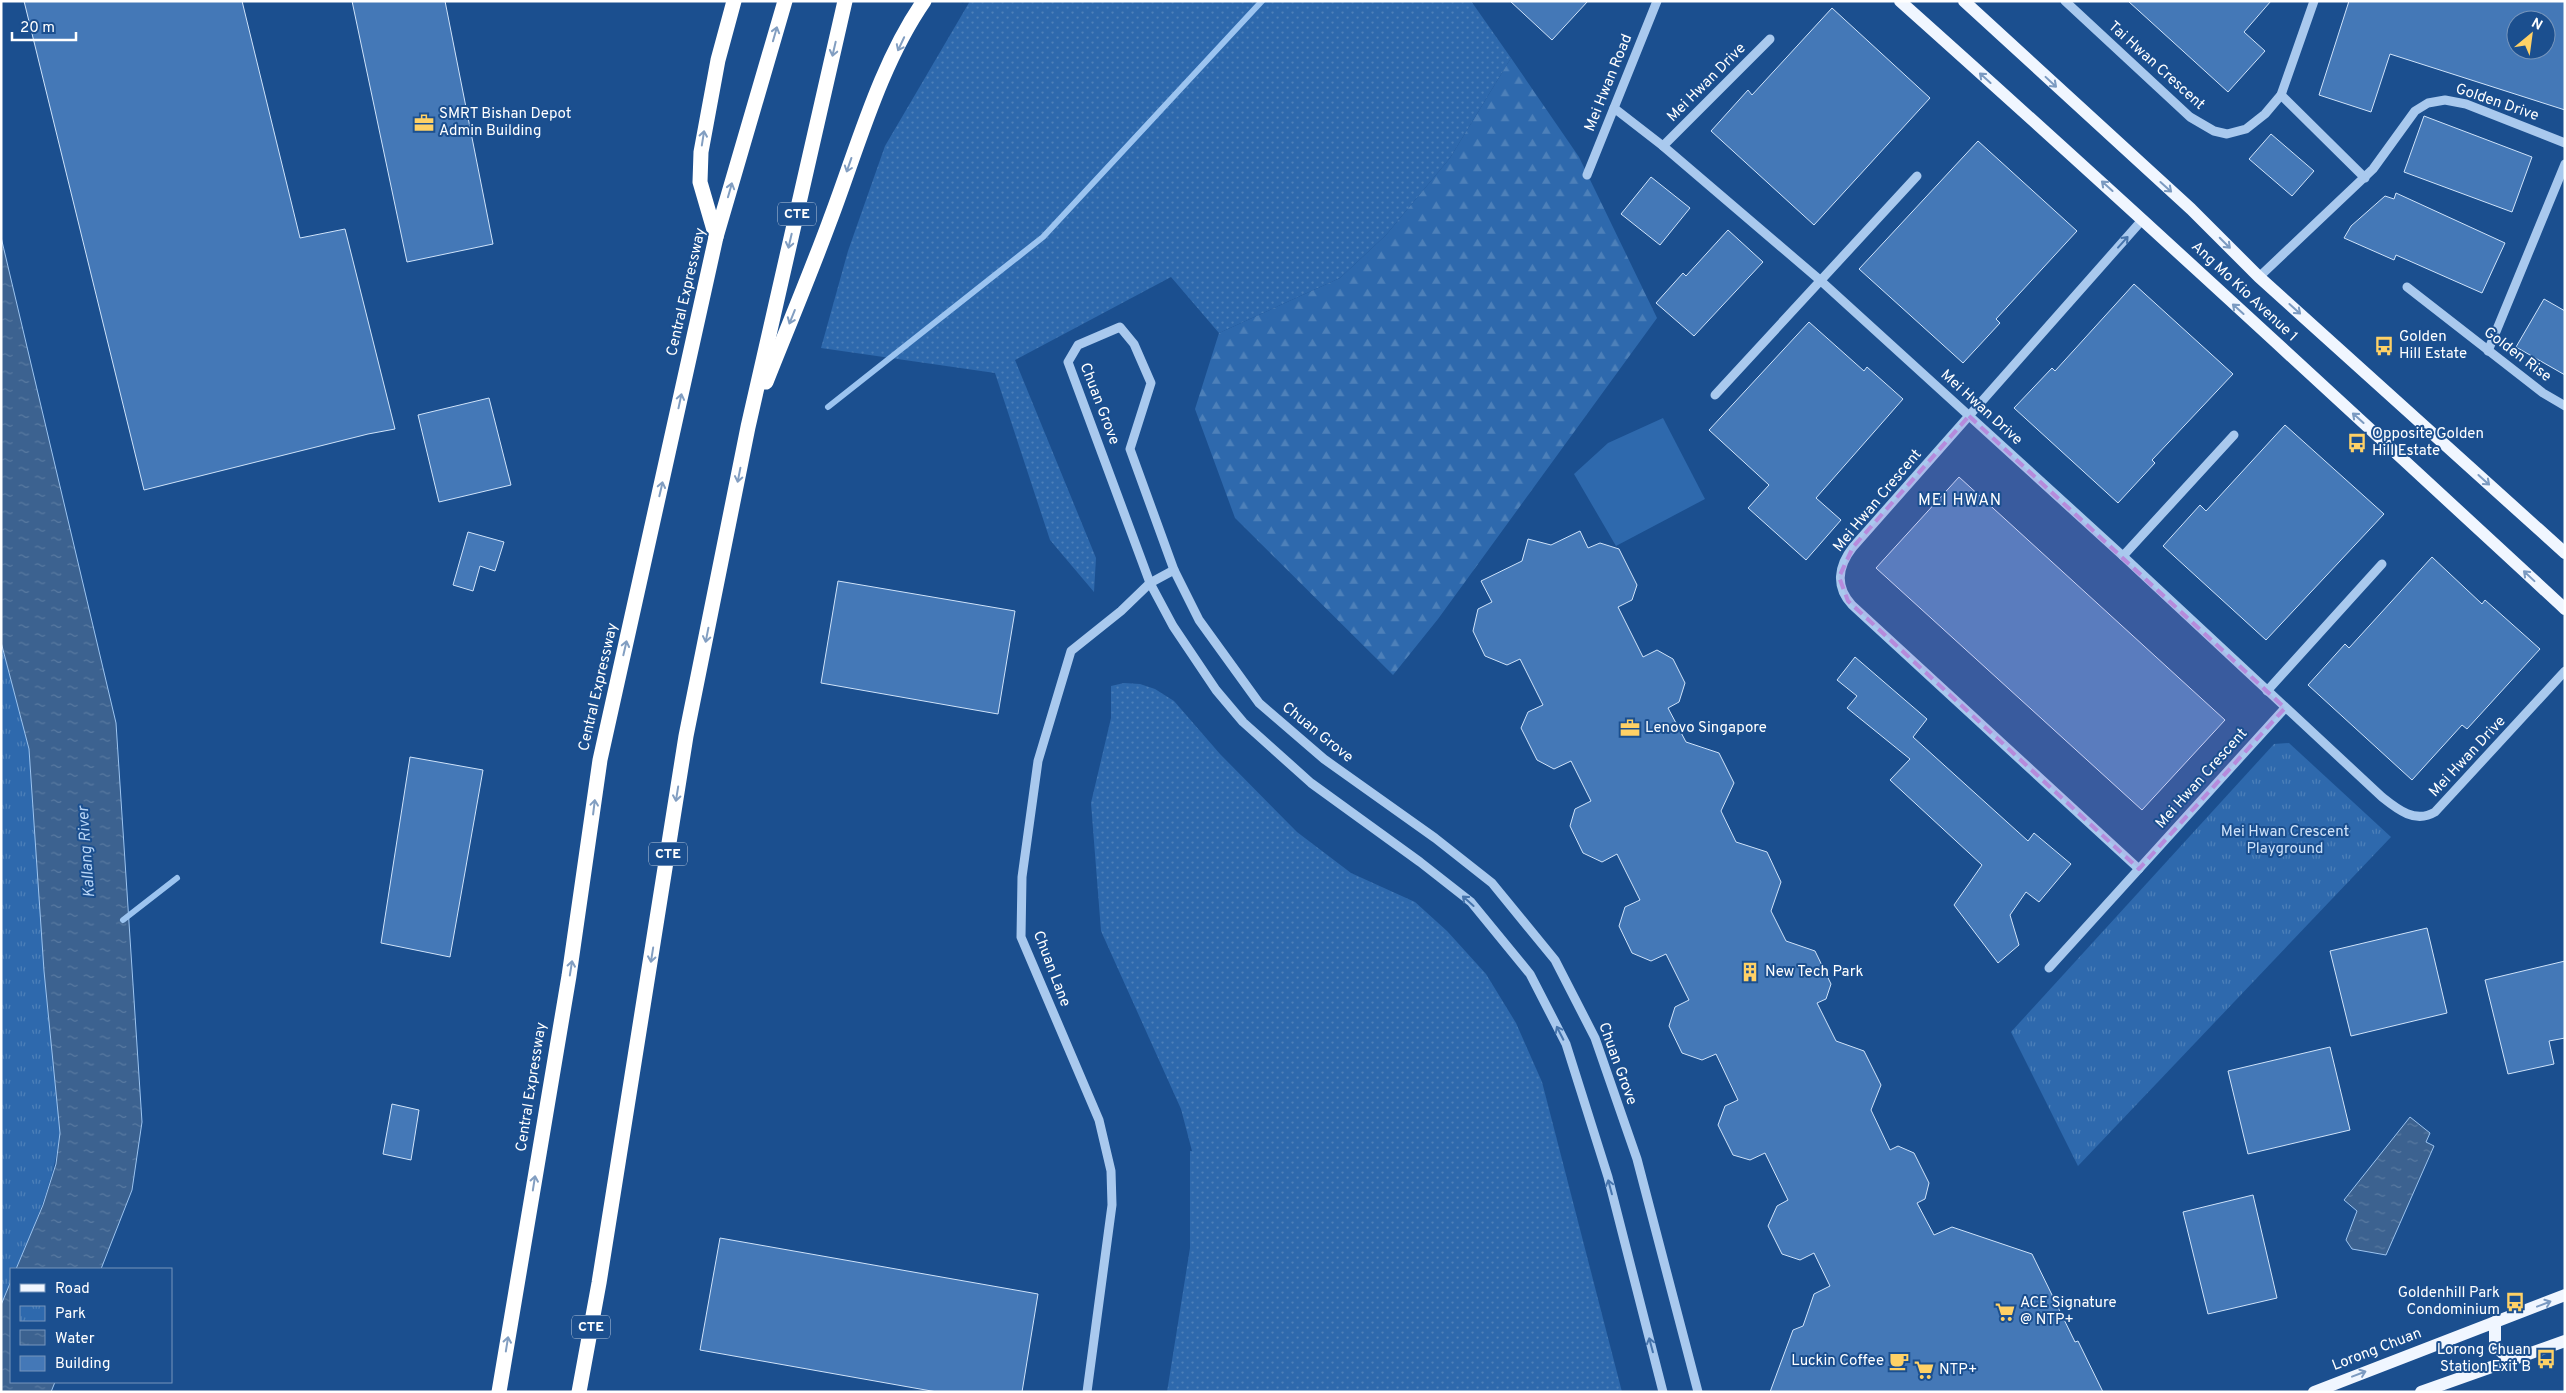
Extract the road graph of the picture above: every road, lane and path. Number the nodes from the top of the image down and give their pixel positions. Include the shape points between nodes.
1 (734, 1) edge
2 (784, 1) edge
3 (845, 1) edge
4 (924, 1) edge
5 (1657, 1) edge
6 (1900, 1) edge
7 (1964, 1) edge
8 (2065, 1) edge
9 (2314, 1) edge
10 (1770, 39) dead end
11 (2282, 95) junction
12 (1614, 108) junction
13 (2565, 143) edge
14 (1664, 146) junction
15 (2565, 164) edge
16 (1587, 174) dead end
17 (1917, 176) dead end
18 (2365, 178) junction
19 (2143, 219) junction
20 (716, 237) junction
21 (2259, 277) junction
22 (1821, 281) junction
23 (2407, 287) dead end
24 (2488, 351) junction
25 (1715, 395) dead end
26 (2565, 406) edge
27 (1969, 416) junction
28 (748, 428) junction
29 (2234, 435) dead end
30 (2565, 553) edge
31 (2123, 556) junction
32 (2382, 564) dead end
33 (1174, 570) junction
34 (1150, 583) junction
35 (2565, 609) edge
36 (2565, 671) edge
37 (2268, 691) junction
38 (2285, 708) junction
39 (2139, 869) junction
40 (2048, 968) dead end
41 (2565, 1295) edge
42 (2495, 1322) junction
43 (2565, 1340) edge
44 (2509, 1360) junction
45 (499, 1392) edge
46 (579, 1392) edge
47 (1087, 1392) edge
48 (1663, 1392) edge
49 (1698, 1392) edge
50 (2314, 1392) edge
51 (2421, 1392) edge

20 -> 1 highway via 700,182 701,152 718,60
20 -> 2 highway, Central Expressway
3 -> 28 highway, CTE
4 -> 28 highway via 912,19 865,119 829,223
5 - 12 street, Mei Hwan Road
19 -> 6 main road, Ang Mo Kio Avenue 1
7 -> 21 main road, Ang Mo Kio Avenue 1 via 2191,209
8 - 11 street, Tai Hwan Crescent via 2190,117 2214,131 2227,134 2246,129
9 - 11 street, Tai Hwan Crescent
10 - 14 street, Mei Hwan Drive
11 - 18 street
12 - 14 street, Mei Hwan Drive
12 - 16 street, Mei Hwan Road
13 - 18 street, Golden Drive via 2466,104 2436,100 2415,111
14 - 22 street, Mei Hwan Drive
15 - 24 street
17 - 22 street
18 - 21 street
27 -> 19 street, Mei Hwan Crescent
35 -> 19 main road, Ang Mo Kio Avenue 1 via 2233,306
45 -> 20 highway, Central Expressway via 570,976 600,760
21 -> 30 main road, Ang Mo Kio Avenue 1
22 - 25 street
22 - 27 street, Mei Hwan Drive
23 - 24 street, Golden Rise
24 - 26 street, Golden Rise
27 - 31 street, Mei Hwan Drive
27 - 39 street, Mei Hwan Crescent via 1848,553 1839,577 1841,589 1852,605
28 -> 46 highway, CTE via 686,736
29 - 31 street
31 - 37 street, Mei Hwan Drive
32 - 37 street
33 - 34 street, Chuan Lane
33 - 34 street, Chuan Grove via 1130,449 1151,383 1134,344 1120,328 1078,345 1068,362
33 - 49 street, Chuan Grove via 1199,620 1258,703 1324,760 1435,838 1492,883 1554,960 1596,1038 1637,1159
34 - 47 street, Chuan Lane via 1071,652 1038,761 1022,877 1022,937 1099,1120 1111,1171 1112,1205
48 -> 34 street, Chuan Grove via 1608,1177 1566,1044 1530,974 1471,902 1311,783 1243,722 1216,690 1173,626
36 - 38 street, Mei Hwan Drive via 2442,806 2422,817 2408,814 2382,797
37 - 38 street, Mei Hwan Drive
38 - 39 street, Mei Hwan Crescent
39 - 40 street, Mei Hwan Crescent
42 -> 41 main road, Lorong Chuan
42 - 44 main road via 2495,1345
50 -> 42 main road, Lorong Chuan
43 - 44 main road
44 - 51 main road

